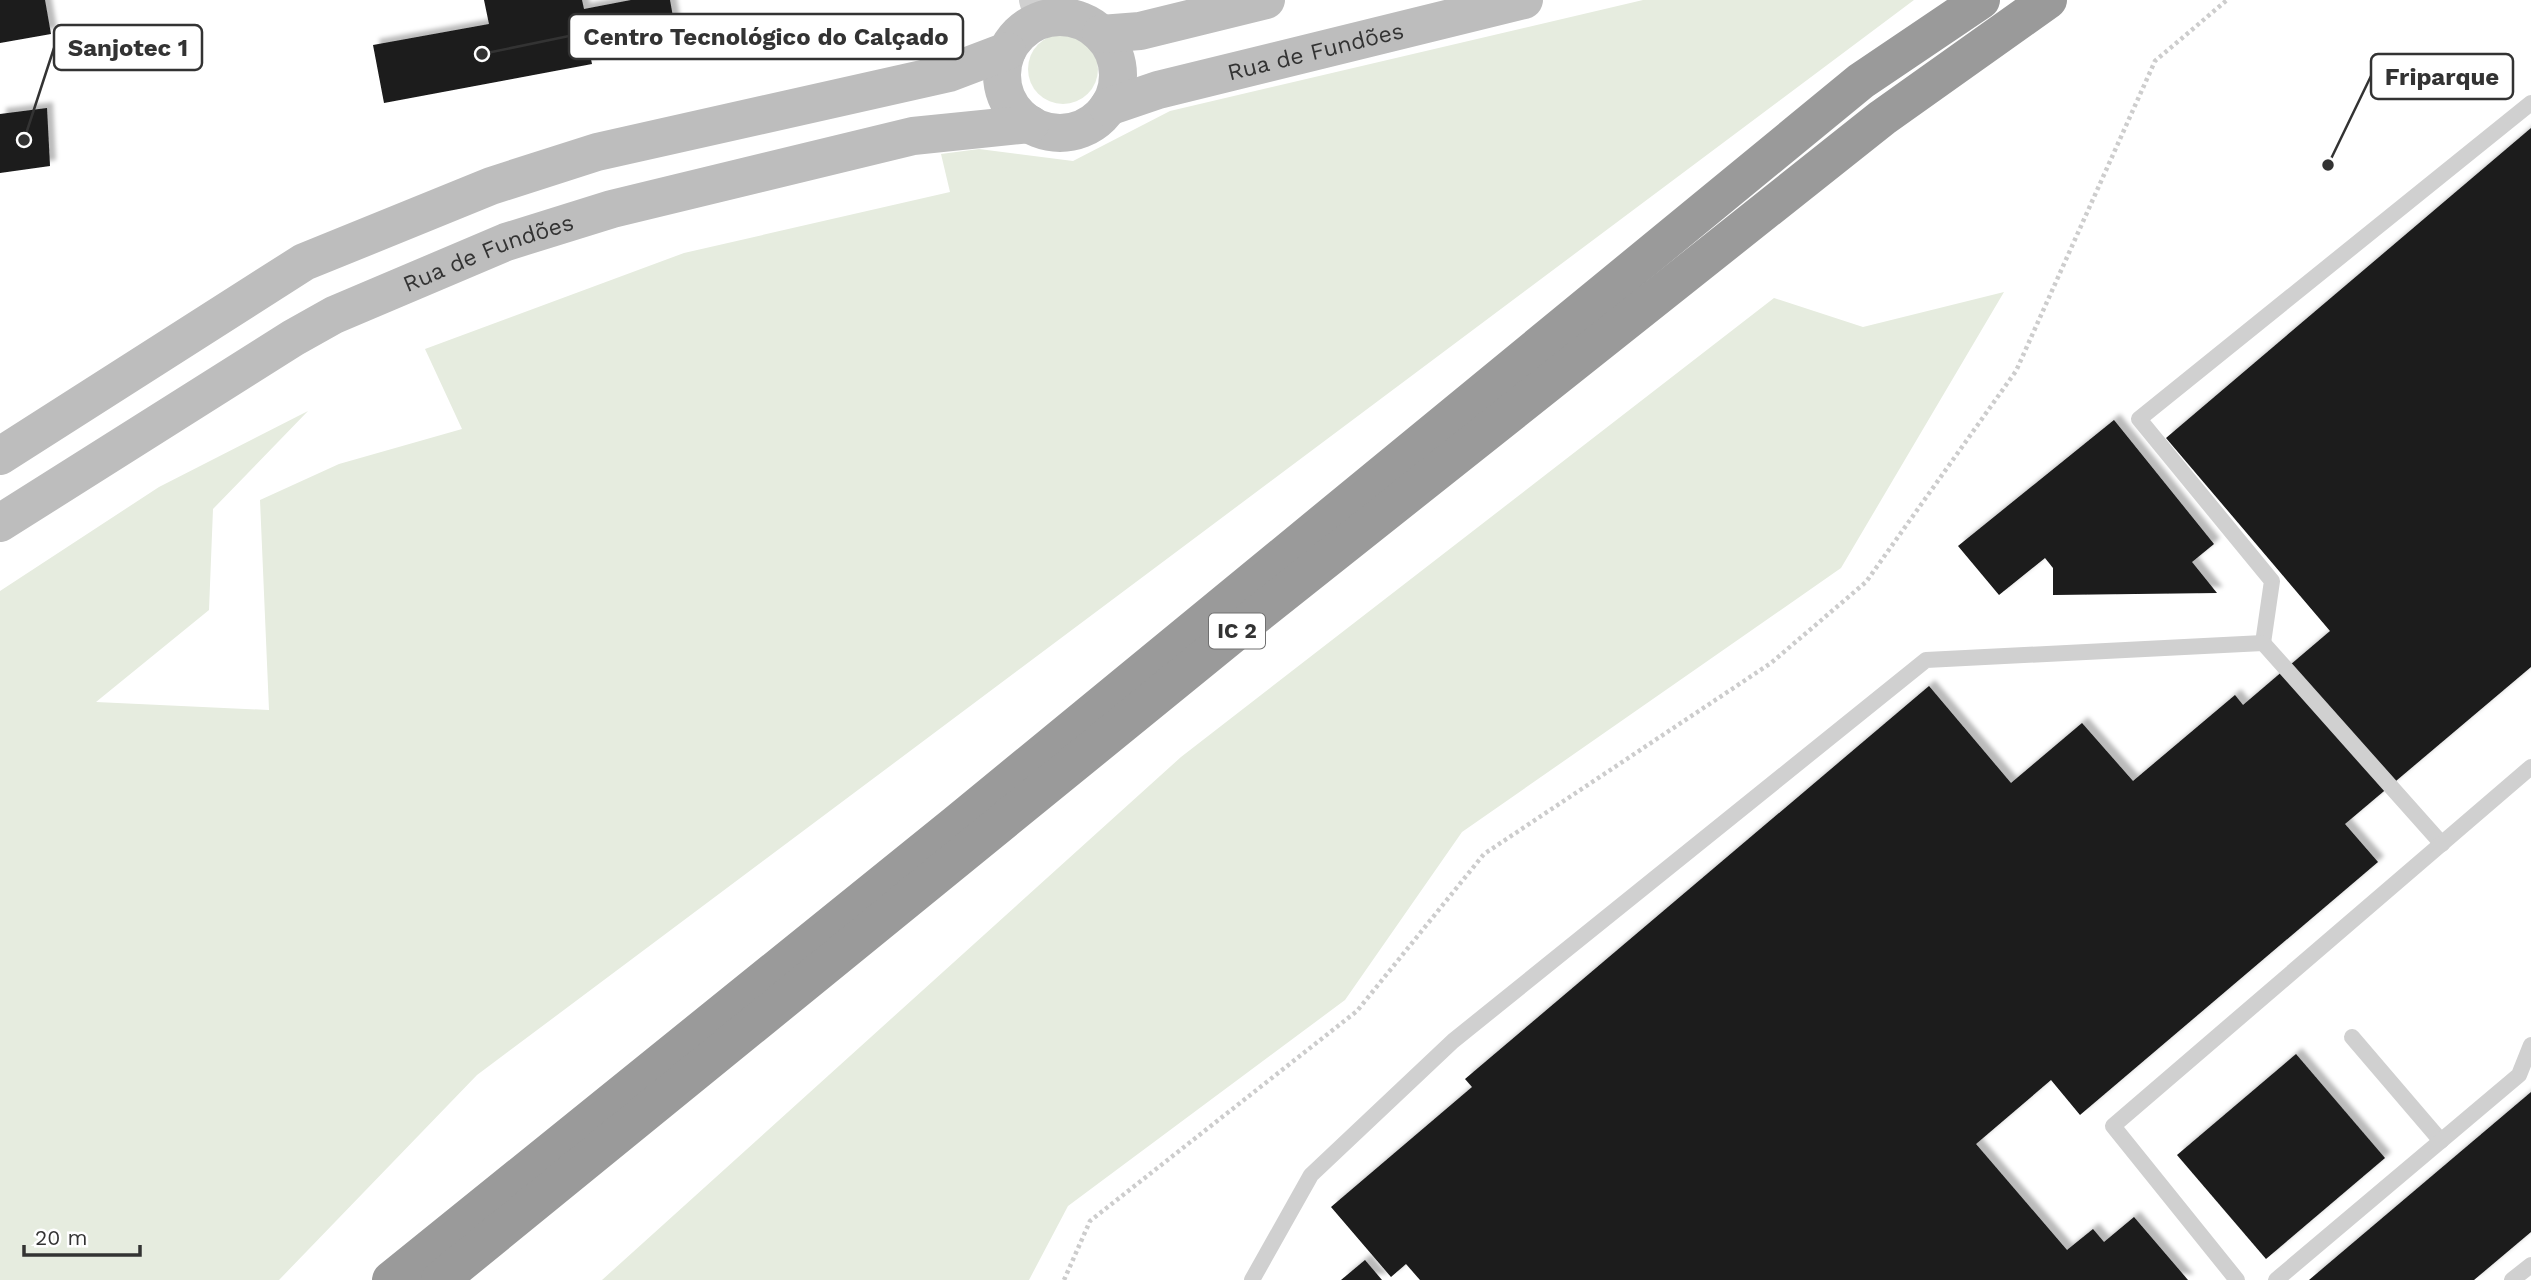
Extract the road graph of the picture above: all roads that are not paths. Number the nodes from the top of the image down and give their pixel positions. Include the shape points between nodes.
1 (1266, 0) edge
2 (1524, 0) edge
3 (1980, 0) edge
4 (2048, 0) edge
5 (1038, 10) edge
6 (1101, 34) junction
7 (1007, 51) junction
8 (2531, 103) edge
9 (1108, 107) junction
10 (1030, 124) junction
11 (0, 456) edge
12 (0, 523) edge
13 (2263, 643) junction
14 (2531, 767) edge
15 (2442, 844) junction
16 (2352, 1037) dead end
17 (2531, 1045) edge
18 (2441, 1141) junction
19 (2531, 1265) edge
20 (391, 1280) edge
21 (440, 1280) edge
22 (1252, 1280) edge
23 (2237, 1280) edge
24 (2276, 1280) edge
25 (2512, 1280) edge

1 - 6 main road via 1140,31
2 - 9 main road, Rua de Fundões via 1158,90
3 - 20 highway, IC 2 via 1861,81 956,824
4 - 21 highway, IC 2 via 1882,118 1254,617
5 - 6 main road via 1073,18
5 - 7 main road
6 - 9 main road via 1113,50 1118,69 1117,89
7 - 10 main road via 1002,67 1007,100
7 - 11 main road via 949,73 597,152 491,186 304,262
8 - 13 lane via 2139,419 2272,581
9 - 10 main road, Rua de Fundões via 1097,121 1081,129 1046,132
10 - 12 main road, Rua de Fundões via 913,136 625,206 506,242 303,332
13 - 15 lane
13 - 22 lane via 1926,660 1453,1041 1311,1175
14 - 15 lane
15 - 23 lane via 2113,1126
16 - 18 lane
17 - 18 lane via 2519,1075
18 - 24 lane
19 - 25 lane

